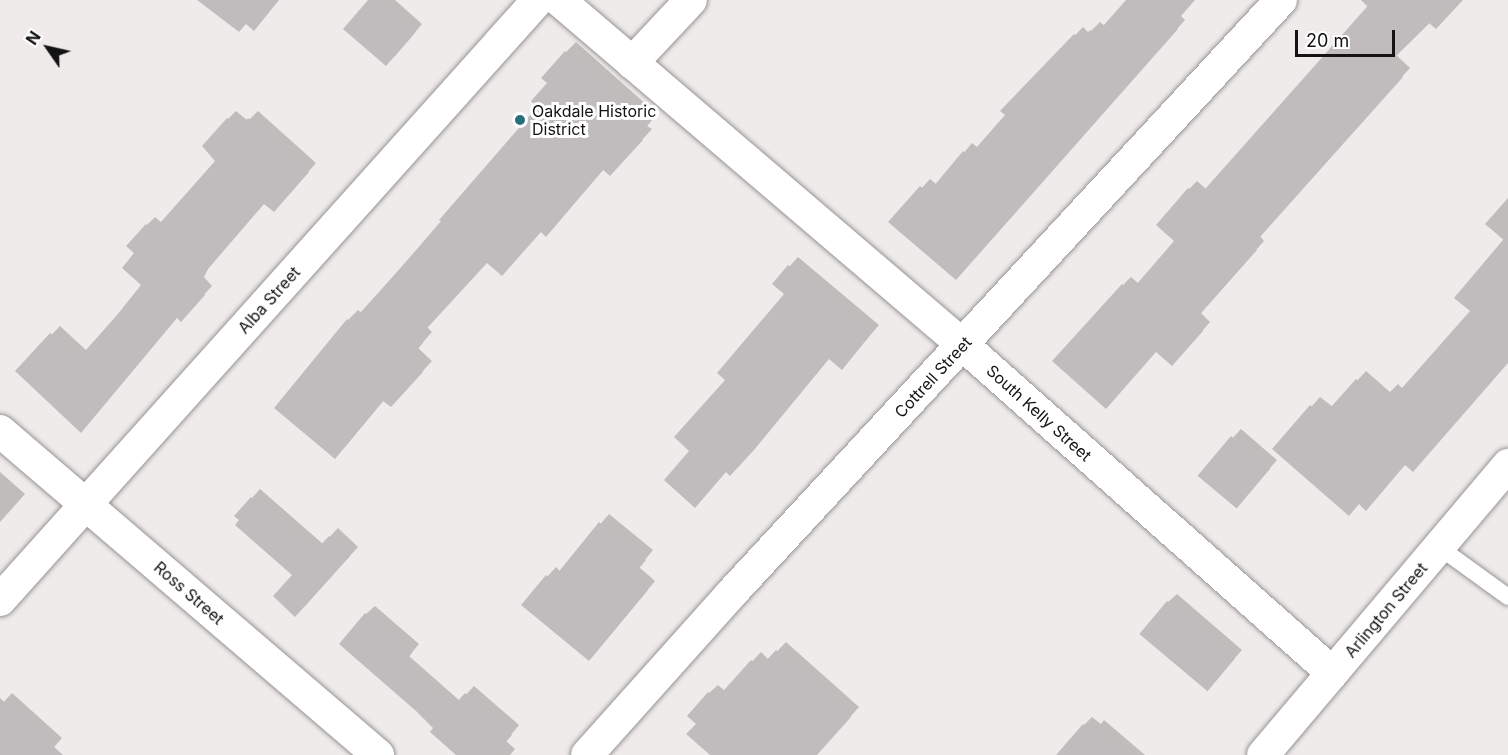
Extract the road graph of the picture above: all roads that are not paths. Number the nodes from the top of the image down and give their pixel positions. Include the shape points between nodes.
1 (538, 0) edge
2 (559, 0) edge
3 (691, 0) edge
4 (1281, 0) edge
5 (632, 63) junction
6 (963, 345) junction
7 (0, 431) edge
8 (1508, 465) edge
9 (87, 505) junction
10 (1439, 547) junction
11 (1508, 597) edge
12 (0, 600) edge
13 (1333, 673) junction
14 (378, 755) edge
15 (587, 755) edge
16 (1263, 755) edge

1 - 9 street, Alba Street
2 - 5 street, South Kelly Street
3 - 5 street
4 - 6 street, Cottrell Street
5 - 6 street, South Kelly Street
6 - 13 street, South Kelly Street
6 - 15 street, Cottrell Street
7 - 9 street, Ross Street
8 - 10 street, Arlington Street
9 - 12 street, Alba Street
9 - 14 street, Ross Street
10 - 11 lane
10 - 13 street, Arlington Street
13 - 16 street, Arlington Street

